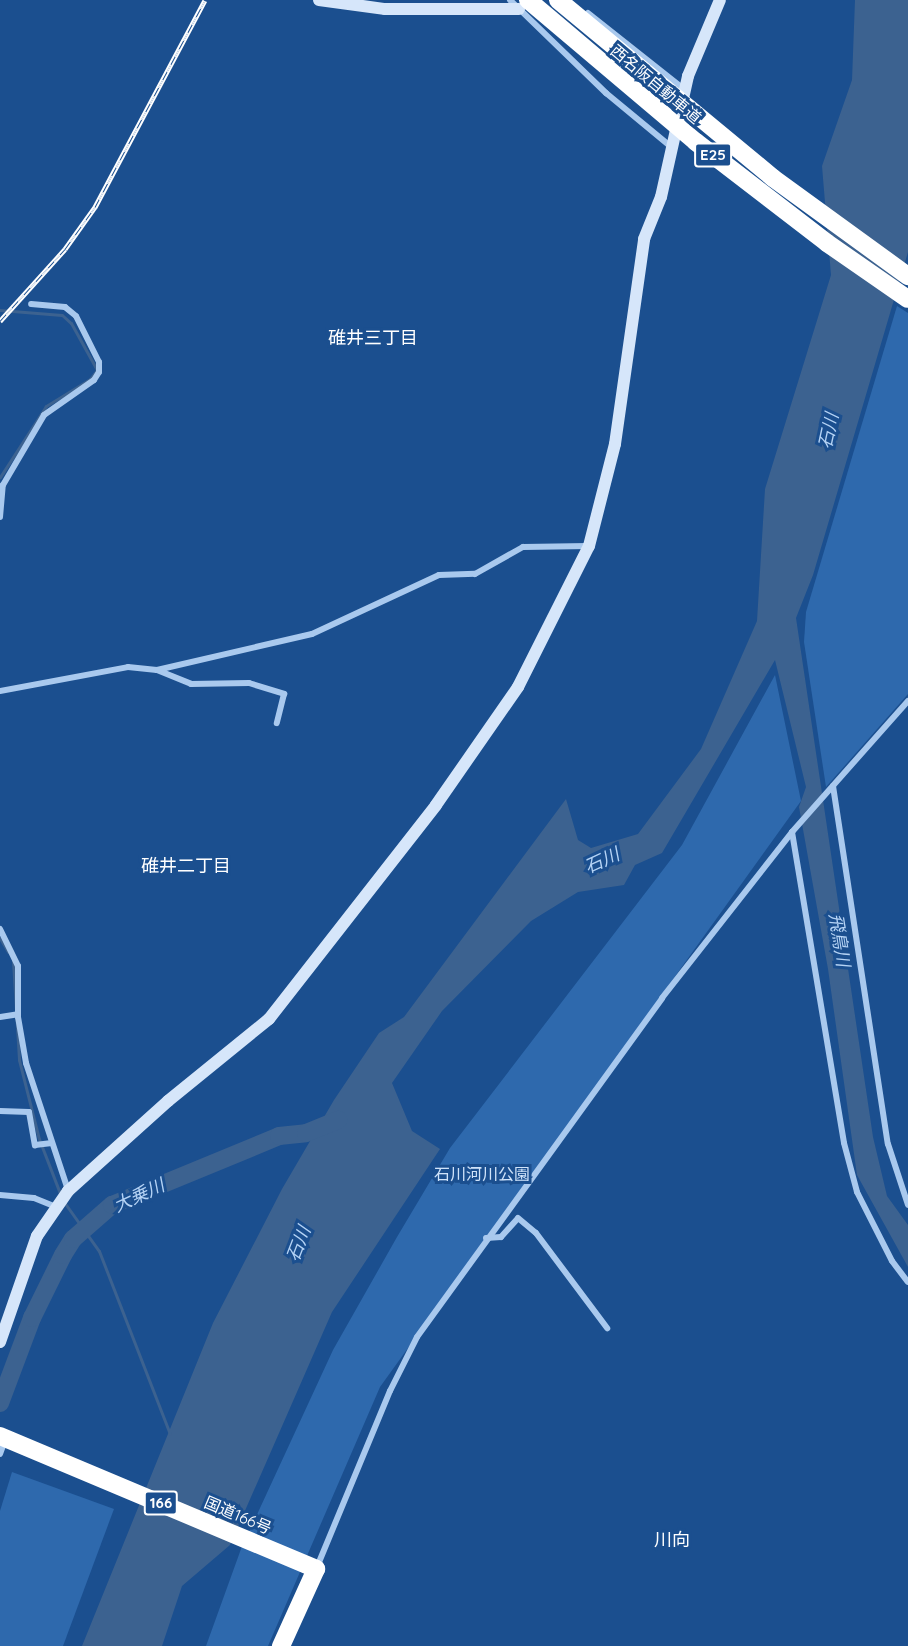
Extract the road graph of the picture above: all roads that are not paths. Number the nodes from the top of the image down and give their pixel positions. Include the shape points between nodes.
1 (320, 0) edge
2 (556, 0) edge
3 (571, 0) edge
4 (720, 0) edge
5 (519, 3) edge
6 (684, 89) junction
7 (670, 146) junction
8 (908, 276) edge
9 (908, 299) edge
10 (31, 304) dead end
11 (0, 517) edge
12 (589, 546) junction
13 (157, 670) junction
14 (0, 691) edge
15 (908, 701) edge
16 (277, 723) dead end
17 (832, 786) junction
18 (792, 832) junction
19 (0, 929) edge
20 (18, 1014) junction
21 (0, 1017) edge
22 (0, 1111) edge
23 (52, 1143) junction
24 (68, 1191) junction
25 (0, 1195) edge
26 (908, 1205) edge
27 (56, 1207) junction
28 (486, 1238) junction
29 (908, 1282) edge
30 (608, 1328) dead end
31 (0, 1342) edge
32 (5, 1442) edge
33 (313, 1567) junction
34 (281, 1646) edge

1 - 5 street via 385,9
2 - 5 street
2 - 8 highway, 西名阪自動車道 / E25, bridge via 773,178
3 - 6 street
4 - 6 street
5 - 7 street via 606,93
5 - 9 highway, 西名阪自動車道 / E25, bridge via 827,243
6 - 7 street
7 - 12 street via 661,197 639,260 616,434
10 - 11 street via 65,308 75,316 99,362 99,372 94,380 44,415 3,485
12 - 13 street via 522,547 475,574 439,575 393,600 312,634
12 - 24 street via 518,687 436,805 298,984 244,1042 168,1101
13 - 14 street via 128,667
13 - 16 street via 192,684 249,683 284,694
15 - 17 street
17 - 18 street
17 - 26 street via 888,1144
18 - 28 street via 662,998
18 - 29 street via 844,1143 857,1192 892,1262
19 - 20 street via 18,966
20 - 21 street
20 - 23 street via 26,1063
22 - 23 street via 29,1112 35,1145
23 - 24 street
24 - 27 street
25 - 27 street via 34,1198
27 - 31 street via 37,1236
28 - 30 street via 501,1237 518,1218 536,1233
28 - 33 street via 417,1337
32 - 33 highway, 国道166号 / 166
33 - 34 highway

